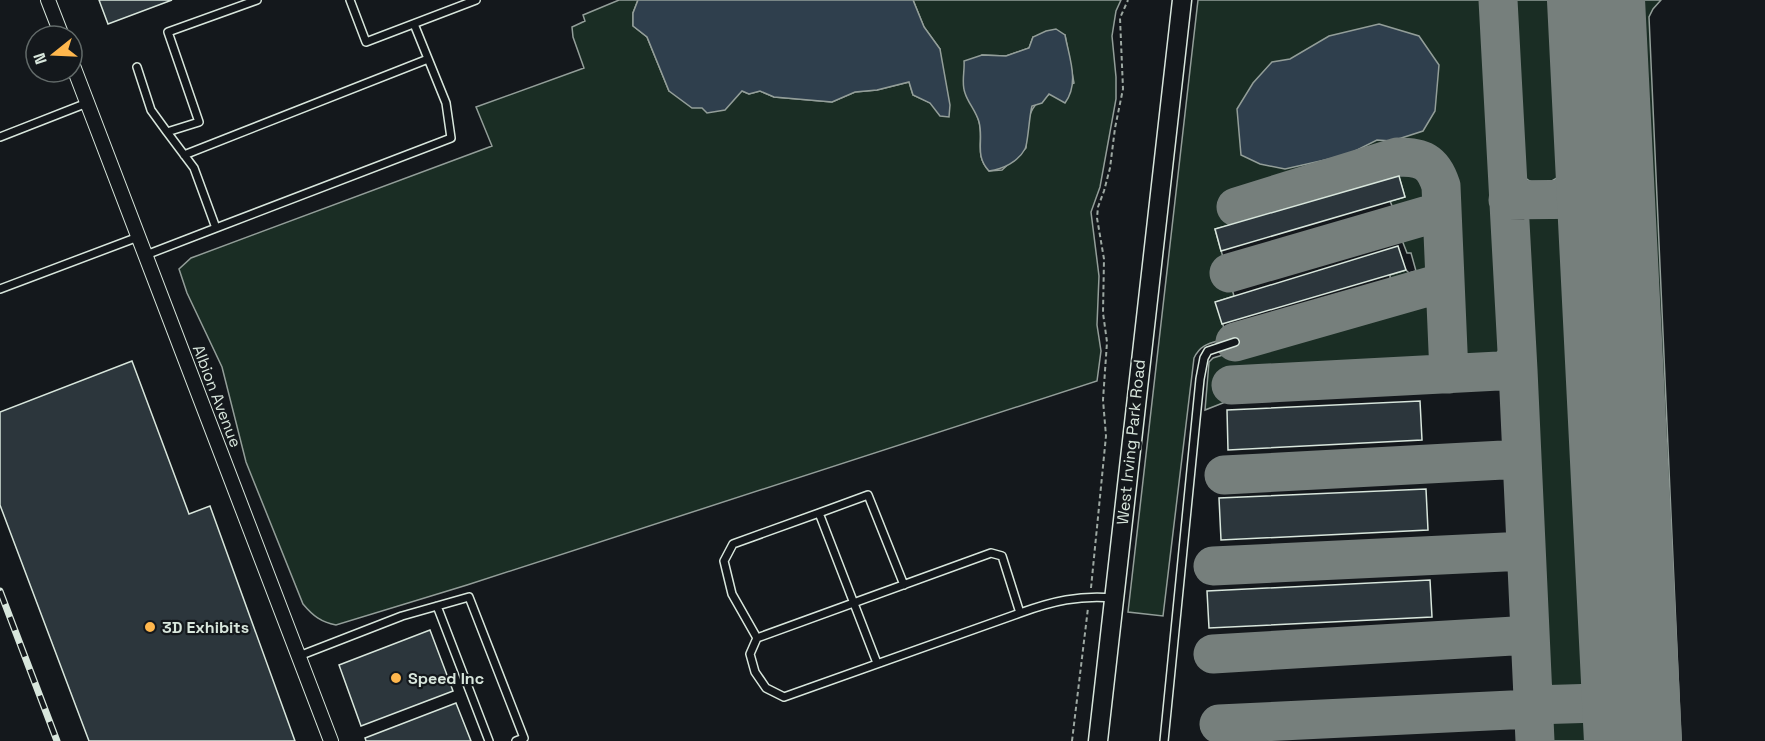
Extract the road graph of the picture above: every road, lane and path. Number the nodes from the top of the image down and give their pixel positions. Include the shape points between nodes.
1 (48, 0) edge
2 (257, 0) edge
3 (350, 0) edge
4 (476, 0) edge
5 (1128, 0) edge
6 (1182, 0) edge
7 (57, 24) edge
8 (414, 24) junction
9 (428, 59) junction
10 (137, 67) dead end
11 (80, 84) edge
12 (87, 103) junction
13 (167, 132) junction
14 (0, 137) edge
15 (184, 155) junction
16 (216, 228) junction
17 (138, 237) junction
18 (146, 255) junction
19 (0, 289) edge
20 (1234, 342) dead end
21 (819, 513) junction
22 (904, 585) junction
23 (1090, 596) junction
24 (1114, 598) junction
25 (854, 603) junction
26 (437, 606) junction
27 (1020, 613) junction
28 (757, 638) junction
29 (299, 656) junction
30 (877, 663) junction
31 (332, 741) edge
32 (489, 741) edge
33 (516, 741) edge
34 (1072, 741) edge
35 (1098, 741) edge
36 (1164, 741) edge

1 - 7 street
2 - 13 lane via 168,32 200,122
3 - 8 lane via 366,42
4 - 8 lane
5 - 23 path via 1120,18 1123,89 1110,168 1096,218 1104,259 1106,436
6 - 24 main road, West Irving Park Road
8 - 9 lane
9 - 15 lane
9 - 16 lane via 446,104 451,138
10 - 13 lane via 151,110
11 - 12 street, Albion Avenue
12 - 14 lane
12 - 17 street, Albion Avenue
13 - 15 lane
15 - 16 lane via 194,168
16 - 18 lane
17 - 18 street, Albion Avenue
17 - 19 lane
18 - 29 street, Albion Avenue
20 - 36 lane via 1208,351 1200,379
21 - 22 lane via 868,495
21 - 25 lane
21 - 28 lane via 733,544 724,561 732,594
22 - 25 lane
22 - 27 lane via 991,553 1002,556
23 - 24 lane
23 - 27 lane via 1044,604
23 - 34 path
24 - 35 main road, West Irving Park Road
25 - 28 lane
25 - 30 lane
26 - 29 lane
26 - 32 lane
26 - 33 lane via 468,597 524,738
27 - 30 lane
28 - 30 lane via 750,654 755,672 766,688 784,697
29 - 31 street, Albion Avenue

